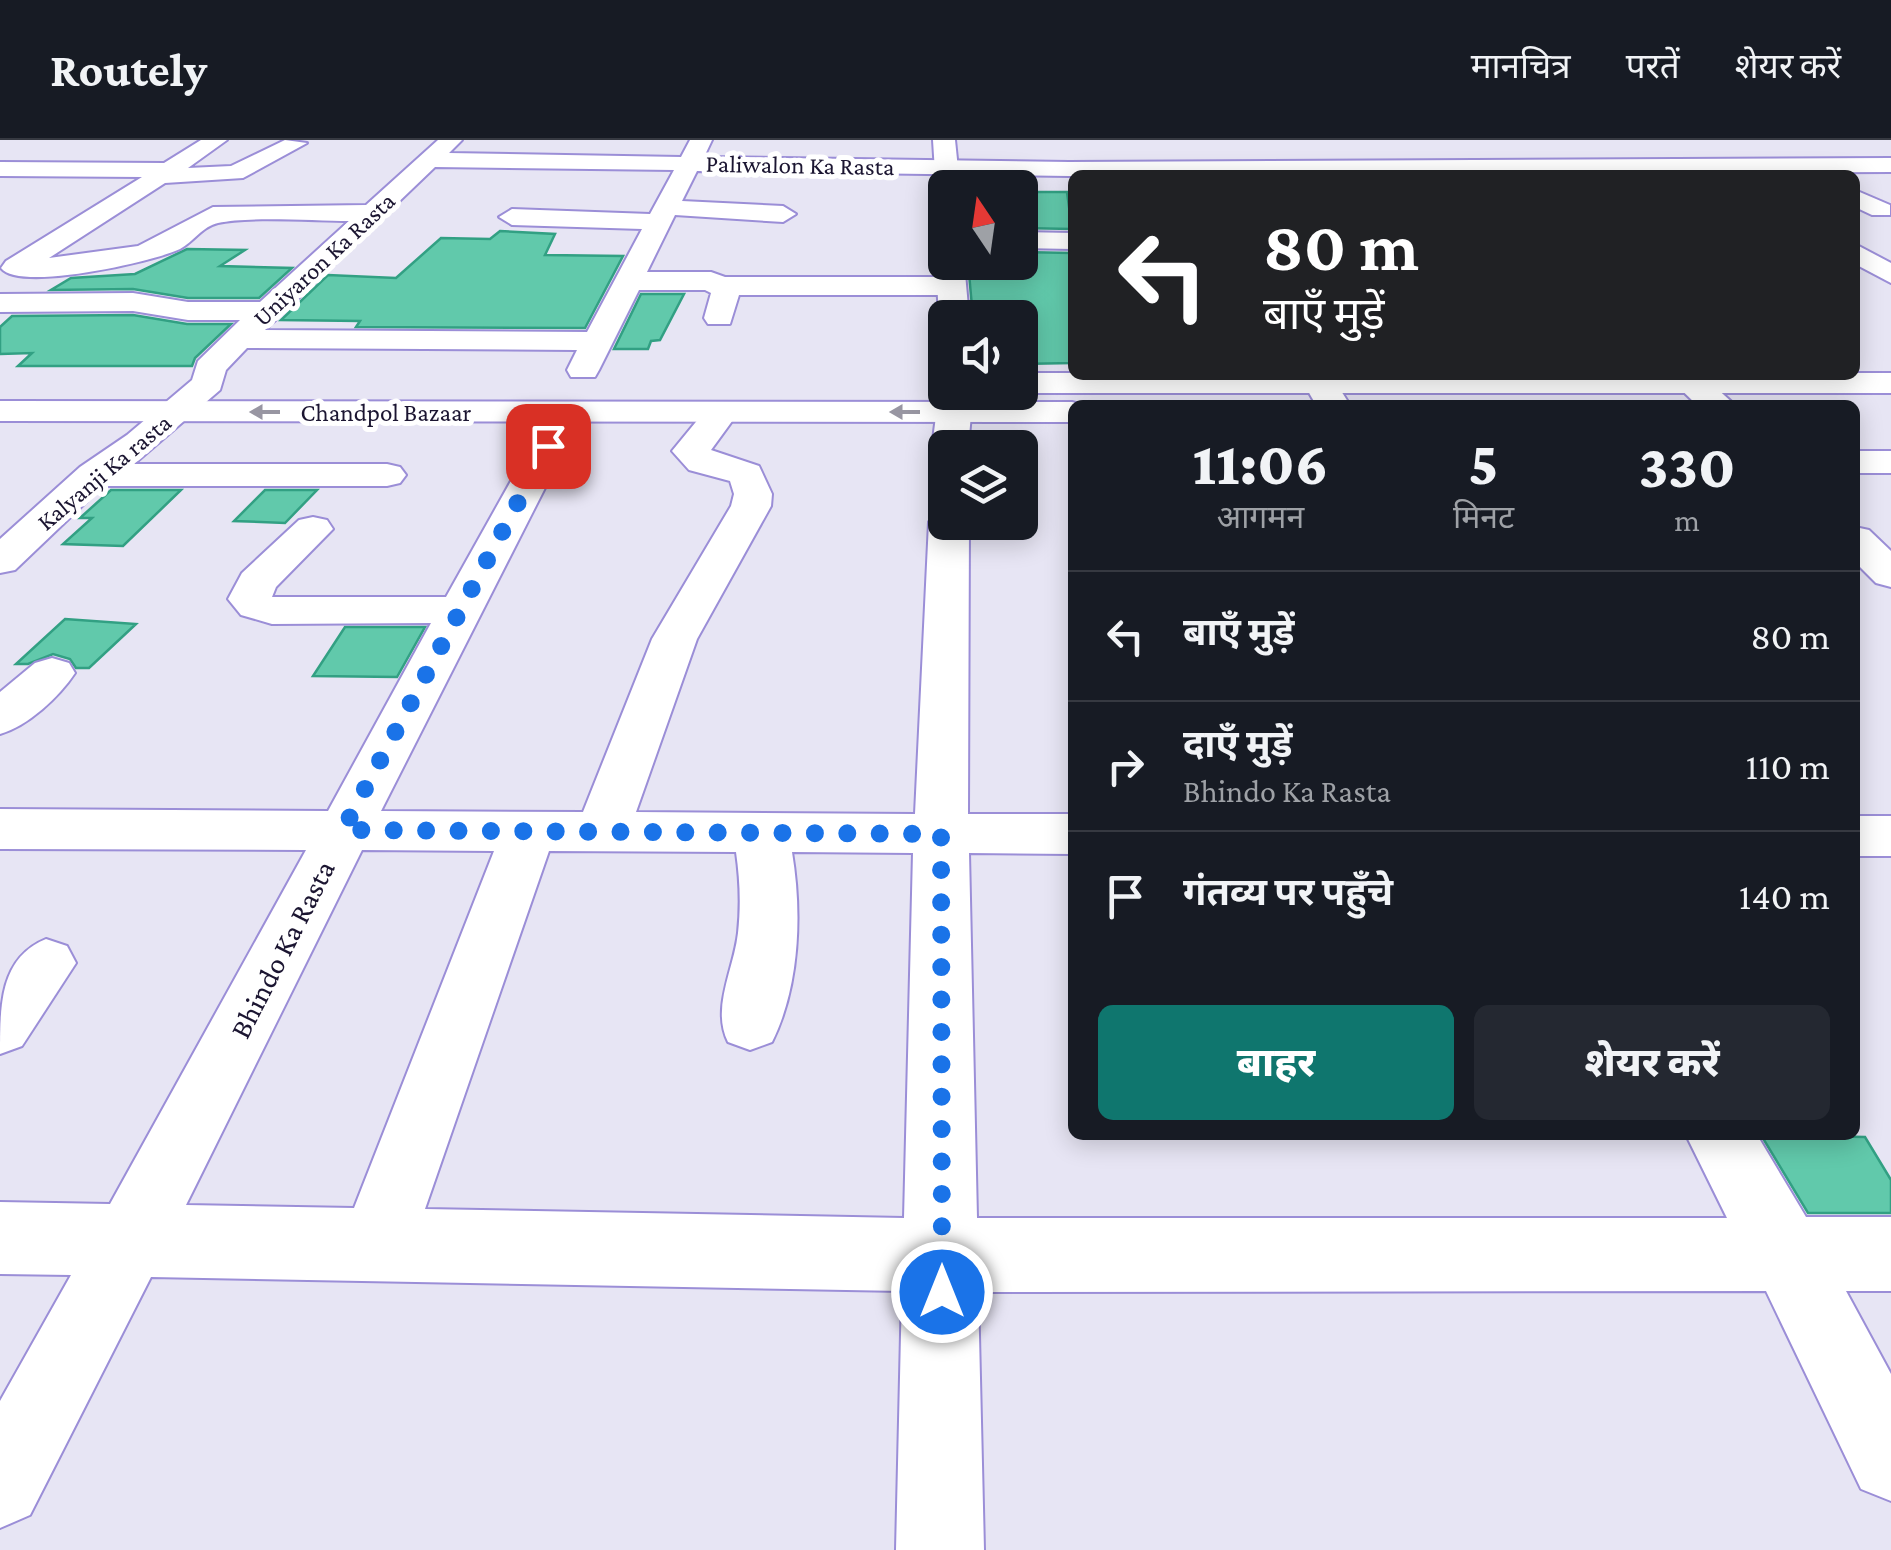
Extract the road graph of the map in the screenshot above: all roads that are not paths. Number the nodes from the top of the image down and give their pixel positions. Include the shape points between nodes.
1 (216, 140) edge
2 (451, 140) edge
3 (944, 140) edge
4 (1190, 140) edge
5 (1668, 140) edge
6 (296, 143) dead end
7 (1432, 144) edge
8 (695, 152) edge
9 (429, 160) junction
10 (1531, 163) edge
11 (1844, 165) junction
12 (1891, 165) edge
13 (0, 169) edge
14 (947, 170) edge
15 (1208, 170) edge
16 (1460, 170) edge
17 (1477, 170) edge
18 (1724, 170) edge
19 (1802, 170) edge
20 (1849, 170) edge
21 (165, 173) junction
22 (1068, 173) edge
23 (1038, 174) edge
24 (928, 175) edge
25 (738, 176) dead end
26 (1860, 180) edge
27 (0, 190) edge
28 (138, 190) junction
29 (1860, 198) edge
30 (1889, 206) edge
31 (716, 209) junction
32 (372, 214) junction
33 (784, 214) dead end
34 (661, 215) junction
35 (97, 216) junction
36 (512, 217) dead end
37 (162, 226) junction
38 (1038, 235) edge
39 (1068, 239) edge
40 (57, 242) junction
41 (0, 243) edge
42 (1860, 256) edge
43 (928, 275) edge
44 (1891, 275) edge
45 (626, 282) junction
46 (724, 286) junction
47 (8, 288) edge
48 (718, 323) dead end
49 (253, 326) junction
50 (47, 331) dead end
51 (154, 334) dead end
52 (599, 341) junction
53 (208, 383) junction
54 (1038, 383) edge
55 (1891, 383) edge
56 (0, 384) edge
57 (1323, 388) edge
58 (1698, 388) edge
59 (928, 396) edge
60 (572, 398) junction
61 (928, 398) edge
62 (1038, 408) edge
63 (1860, 408) edge
64 (1891, 408) edge
65 (0, 411) edge
66 (1068, 411) edge
67 (177, 412) junction
68 (721, 413) junction
69 (1860, 462) edge
70 (1891, 462) edge
71 (93, 475) junction
72 (387, 475) dead end
73 (314, 529) dead end
74 (948, 540) edge
75 (1860, 544) edge
76 (0, 560) edge
77 (1891, 574) edge
78 (1860, 587) edge
79 (1891, 588) edge
80 (459, 610) junction
81 (52, 672) dead end
82 (0, 718) edge
83 (0, 829) edge
84 (343, 830) junction
85 (529, 832) junction
86 (603, 832) junction
87 (760, 833) junction
88 (941, 834) junction
89 (1068, 834) edge
90 (1860, 836) edge
91 (1891, 836) edge
92 (46, 963) dead end
93 (750, 1023) dead end
94 (0, 1027) edge
95 (1723, 1140) edge
96 (0, 1238) edge
97 (134, 1238) junction
98 (378, 1243) junction
99 (1786, 1253) junction
100 (1891, 1254) edge
101 (942, 1255) junction
102 (1891, 1459) edge
103 (0, 1485) edge
104 (940, 1550) edge

1 - 21 street
2 - 9 street, Uniyaron Ka Rasta
3 - 14 street
4 - 15 street
5 - 18 street
6 - 21 street via 234,173
7 - 10 street
7 - 16 street
8 - 9 street, Paliwalon Ka Rasta
8 - 24 street, Paliwalon Ka Rasta
8 - 34 street, Bhindo Ka Rasta
9 - 32 street, Uniyaron Ka Rasta
10 - 17 street, Paliwalon Ka Rasta
10 - 18 street, Paliwalon Ka Rasta
11 - 12 street, Paliwalon Ka Rasta
11 - 19 street, Paliwalon Ka Rasta
11 - 20 street
13 - 21 street
18 - 19 street, Paliwalon Ka Rasta
21 - 28 street
22 - 23 street, Paliwalon Ka Rasta
25 - 31 street
26 - 30 street
27 - 28 street
28 - 35 street
29 - 30 street
31 - 33 street
31 - 34 street
32 - 37 street via 229,213
32 - 49 street, Uniyaron Ka Rasta
34 - 36 street
34 - 45 street, Bhindo Ka Rasta
35 - 37 street
35 - 40 street
37 - 40 street
37 - 47 street via 101,264
38 - 39 street
40 - 41 street
40 - 47 street
42 - 44 street
43 - 46 street
45 - 46 street
45 - 52 street, Bhindo Ka Rasta
46 - 48 street
47 - 49 street via 133,302
47 - 50 street via 11,314 44,320
49 - 51 street
49 - 52 street
49 - 53 street, Uniyaron Ka Rasta via 210,368
52 - 60 street, Bhindo Ka Rasta
53 - 56 street, Chandpol Bazaar
53 - 60 street, Chandpol Bazaar
53 - 67 street, Kalyanji Ka rasta
54 - 57 street
55 - 58 street
57 - 58 street
59 - 60 street, Chandpol Bazaar
60 -> 67 street, Chandpol Bazaar
60 - 68 street, Chandpol Bazaar
60 - 80 street, Bhindo Ka Rasta
61 -> 68 street, Chandpol Bazaar
62 - 66 street, Chandpol Bazaar
63 - 64 street
65 - 67 street, Chandpol Bazaar
67 - 71 street, Kalyanji Ka rasta
68 - 86 street via 690,451 702,462 746,474 752,506 670,650
69 - 70 street
71 - 72 street
71 - 76 street, Kalyanji Ka rasta
73 - 80 street via 257,582 250,600 256,606
74 - 88 street
75 - 77 street
78 - 79 street
80 - 84 street, Bhindo Ka Rasta
81 - 82 street
83 - 84 street
84 - 85 street
84 - 97 street, Bhindo Ka Rasta
85 - 86 street
85 - 98 street
86 - 87 street
87 - 88 street
87 - 93 street via 770,894
88 - 89 street
88 - 101 street
90 - 91 street
92 - 94 street
95 - 99 street
96 - 97 street
97 - 98 street
97 - 103 street, Bhindo Ka Rasta
98 - 101 street
99 - 100 street
99 - 101 street
99 - 102 street
101 - 104 street

